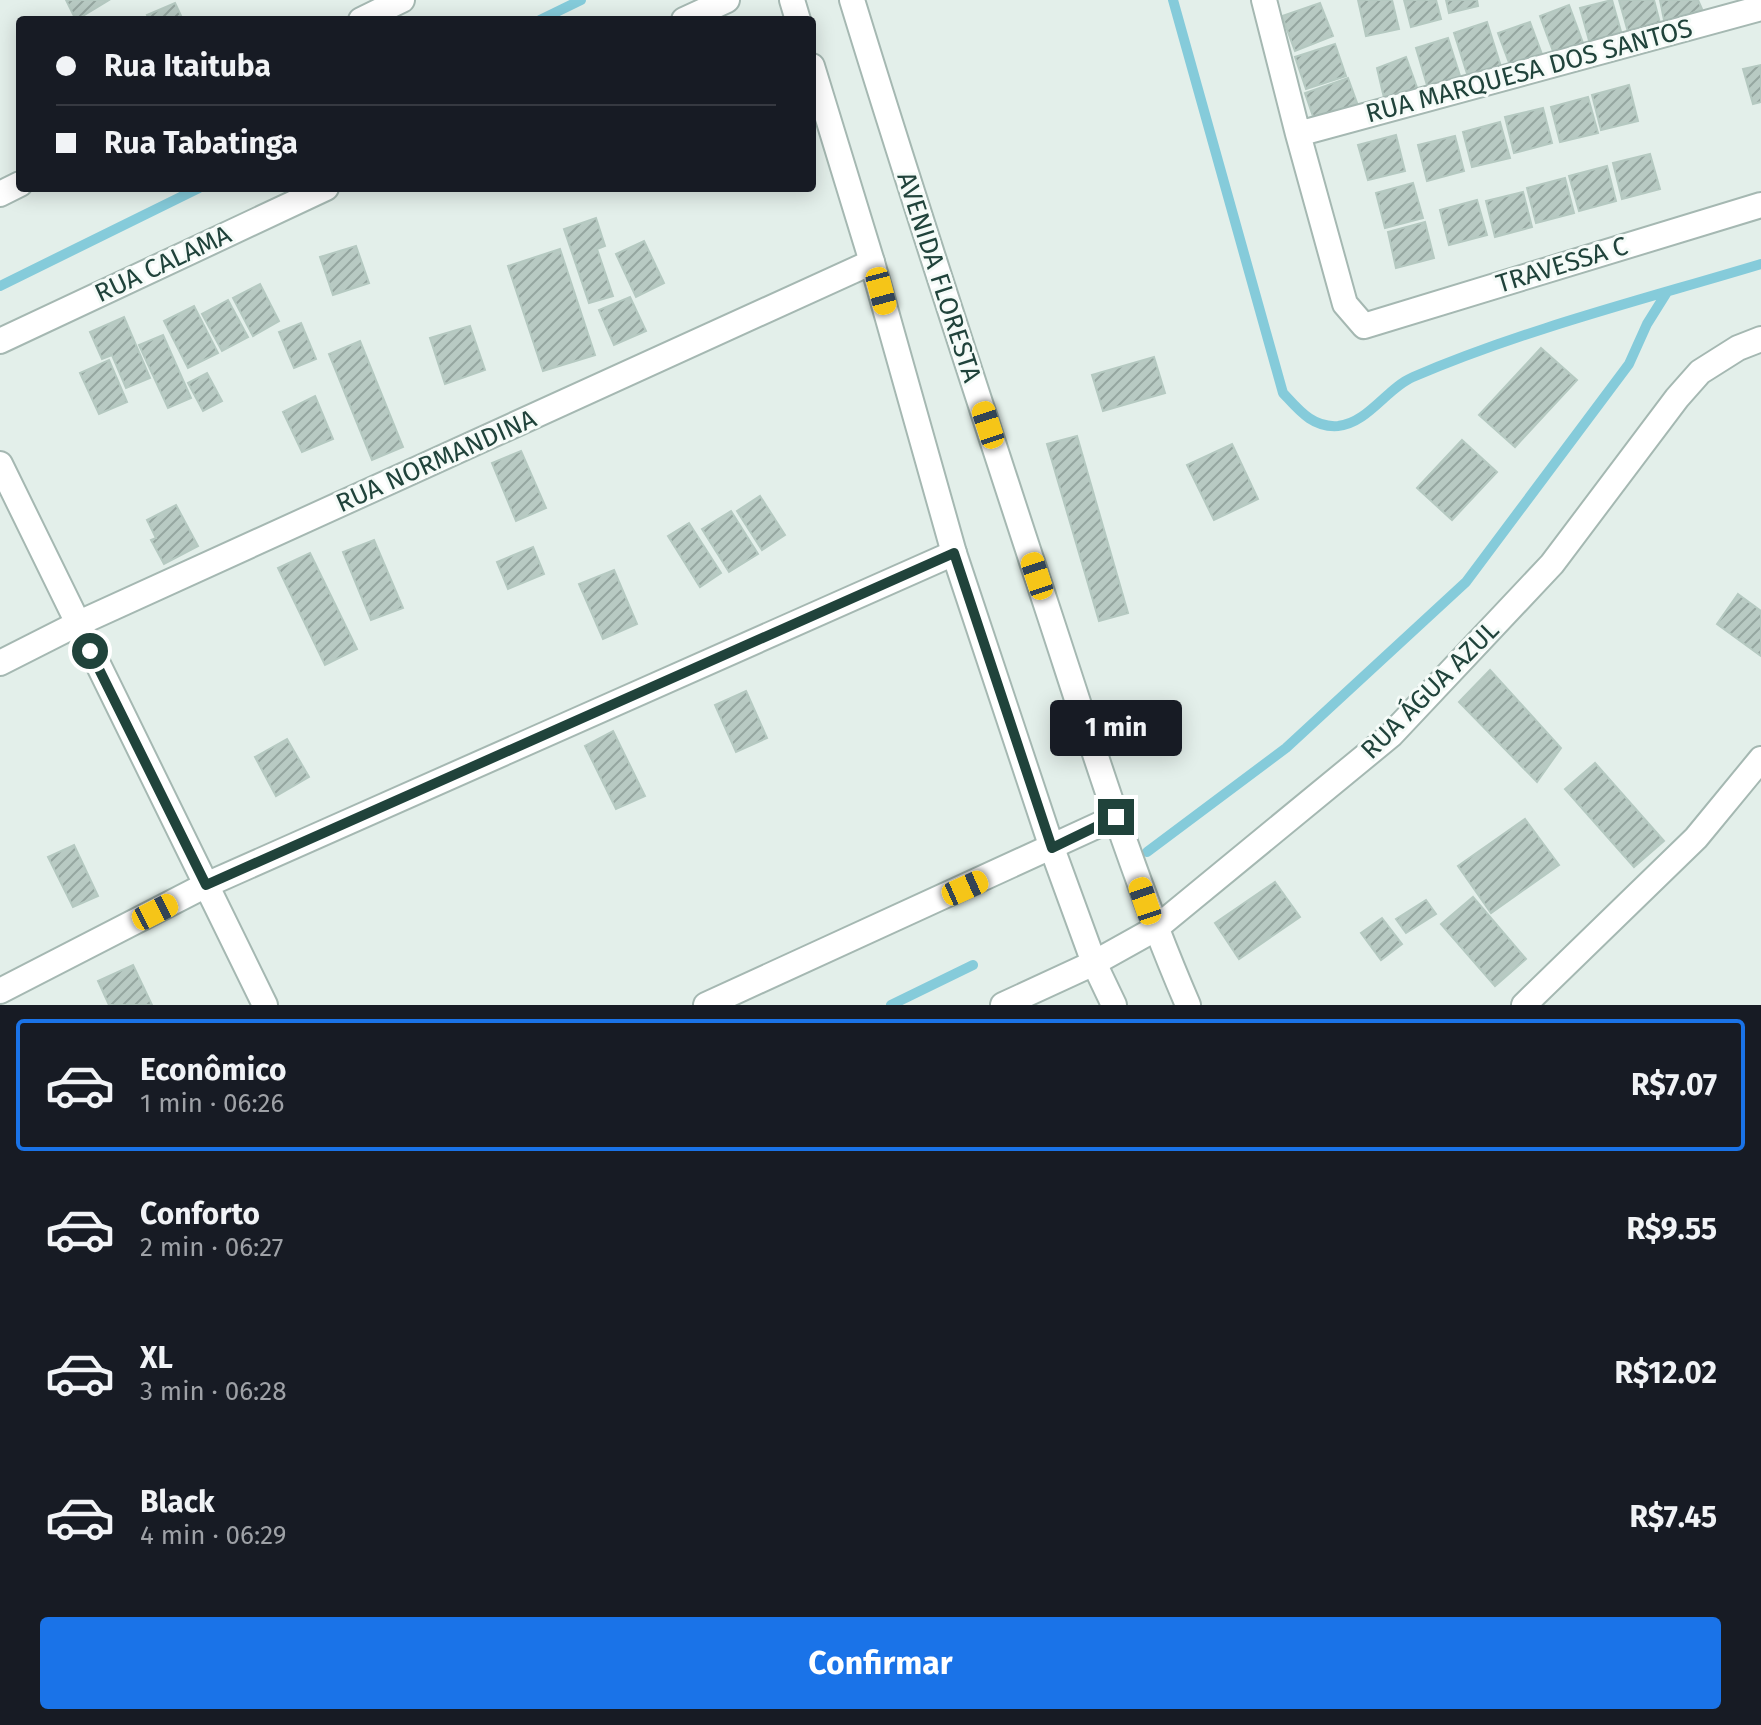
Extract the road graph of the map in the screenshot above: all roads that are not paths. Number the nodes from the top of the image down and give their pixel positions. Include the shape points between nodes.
1 (402, 0) edge
2 (727, 0) edge
3 (852, 0) edge
4 (1264, 0) edge
5 (1761, 8) edge
6 (369, 16) edge
7 (693, 16) edge
8 (816, 79) edge
9 (1298, 134) junction
10 (317, 192) edge
11 (1761, 205) edge
12 (872, 262) junction
13 (1761, 339) edge
14 (0, 341) edge
15 (0, 464) edge
16 (954, 553) junction
17 (77, 624) junction
18 (0, 663) edge
19 (1761, 759) edge
20 (1116, 817) junction
21 (1052, 848) junction
22 (206, 885) junction
23 (1155, 929) junction
24 (1094, 963) junction
25 (0, 991) edge
26 (265, 1005) edge
27 (706, 1005) edge
28 (1003, 1005) edge
29 (1114, 1005) edge
30 (1188, 1005) edge
31 (1524, 1005) edge

1 - 6 street
2 - 7 street
3 - 20 street, AVENIDA FLORESTA
4 - 9 street
5 - 9 street, RUA MARQUESA DOS SANTOS
8 - 12 street
9 - 11 street, TRAVESSA C via 1345,304 1364,326
10 - 14 street, RUA CALAMA
12 - 16 street
12 - 17 street, RUA NORMANDINA
13 - 23 street, RUA ÁGUA AZUL via 1700,372 1552,564 1391,735
15 - 17 street
16 - 21 street
16 - 22 street
17 - 18 street, RUA NORMANDINA
17 - 22 street
19 - 31 street via 1696,838
20 - 21 street
20 - 23 street, AVENIDA FLORESTA
21 - 24 street
21 - 27 street
22 - 25 street
22 - 26 street
23 - 24 street, RUA ÁGUA AZUL
23 - 30 street, AVENIDA FLORESTA
24 - 28 street, RUA ÁGUA AZUL
24 - 29 street

